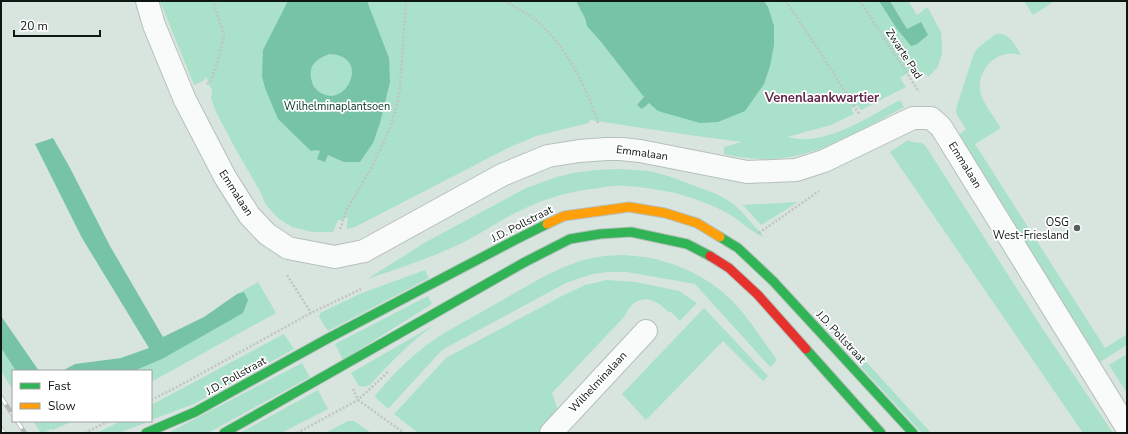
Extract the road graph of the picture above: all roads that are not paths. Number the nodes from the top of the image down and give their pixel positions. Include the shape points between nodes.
1 (146, 1) edge
2 (646, 331) dead end
3 (1127, 428) edge
4 (146, 433) edge
5 (224, 433) edge
6 (551, 433) edge
7 (881, 433) edge
8 (913, 433) edge

1 - 3 street, Emmalaan via 185,100 225,177 249,215 267,234 288,248 335,257 364,251 502,175 548,156 579,151 622,149 747,172 796,170 824,161 913,118 931,118 941,127
2 - 6 street, Wilhelminalaan
4 - 8 street, J.D. Pollstraat via 195,412 325,340 564,216 629,207 665,213 697,223 738,248 773,281
5 - 7 street via 570,239 631,232 687,244 729,268 758,294

